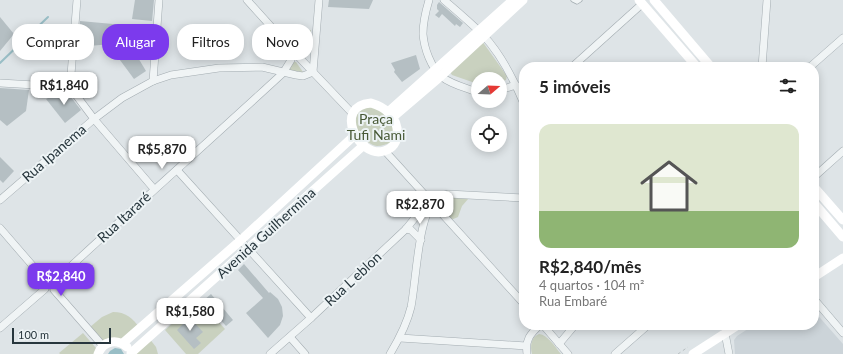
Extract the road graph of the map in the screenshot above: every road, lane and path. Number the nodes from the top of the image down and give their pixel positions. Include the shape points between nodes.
1 (77, 0) edge
2 (159, 0) edge
3 (247, 0) edge
4 (319, 0) edge
5 (429, 0) edge
6 (444, 0) edge
7 (513, 0) edge
8 (523, 0) edge
9 (573, 0) edge
10 (580, 0) edge
11 (654, 0) edge
12 (767, 0) edge
13 (641, 2) edge
14 (269, 24) edge
15 (481, 33) junction
16 (843, 38) edge
17 (291, 60) edge
18 (302, 60) edge
19 (577, 62) edge
20 (693, 62) edge
21 (707, 62) edge
22 (762, 62) edge
23 (816, 62) edge
24 (313, 72) junction
25 (438, 72) junction
26 (283, 73) junction
27 (153, 81) junction
28 (0, 83) edge
29 (516, 85) junction
30 (70, 87) junction
31 (507, 88) edge
32 (471, 90) edge
33 (519, 92) edge
34 (352, 113) junction
35 (390, 114) junction
36 (94, 119) junction
37 (355, 135) junction
38 (364, 145) junction
39 (385, 151) junction
40 (843, 151) edge
41 (177, 170) junction
42 (819, 173) edge
43 (154, 189) junction
44 (819, 193) edge
45 (426, 196) junction
46 (519, 198) edge
47 (0, 200) edge
48 (432, 203) junction
49 (819, 209) edge
50 (843, 220) edge
51 (0, 228) edge
52 (406, 229) junction
53 (843, 236) edge
54 (241, 240) junction
55 (421, 240) junction
56 (248, 248) junction
57 (843, 258) edge
58 (819, 274) edge
59 (45, 280) junction
60 (55, 281) junction
61 (45, 289) junction
62 (54, 290) junction
63 (519, 299) edge
64 (819, 305) edge
65 (311, 318) junction
66 (0, 328) edge
67 (535, 330) edge
68 (545, 330) edge
69 (571, 330) edge
70 (642, 330) edge
71 (730, 330) edge
72 (725, 333) junction
73 (843, 333) edge
74 (290, 337) junction
75 (400, 338) junction
76 (123, 343) junction
77 (558, 344) junction
78 (103, 346) junction
79 (526, 350) edge
80 (131, 353) edge
81 (98, 354) edge
82 (270, 354) edge
83 (305, 354) edge
84 (390, 354) edge
85 (568, 354) edge
86 (616, 354) edge
87 (693, 354) edge
88 (729, 354) edge

1 - 30 street
2 - 27 street
3 - 14 street
4 - 24 street
5 - 25 street via 423,34 427,52
6 - 15 street
7 - 15 street
8 - 15 street
9 - 10 lane
11 - 21 street
12 - 22 street
13 - 19 street
13 - 20 street
15 - 25 street
15 - 29 street via 501,59
16 - 23 street
17 - 26 street
18 - 24 street
24 - 26 street, Rua Ipanema via 303,76
24 - 34 street
25 - 32 street via 455,84
25 - 35 street
26 - 27 street, Rua Ipanema via 262,67 219,68 171,75
26 - 41 street, Rua Itararé
27 - 36 street, Rua Ipanema via 122,98
28 - 30 street
29 - 31 street
29 - 33 street
30 - 36 street
34 - 35 street via 358,107 370,103 380,106
34 - 37 street
35 - 39 street via 396,121 397,138 394,145
36 - 43 street
36 - 47 street, Rua Ipanema
37 - 38 street
37 - 54 street, Avenida Guilhermina
38 - 39 street via 373,151
38 - 56 street, Avenida Guilhermina
39 - 45 street
40 - 42 street
41 - 43 street, Rua Itararé
41 - 54 street
43 - 60 street, Rua Itararé
44 - 50 street
45 - 48 street
45 - 52 street, Rua L eblon
46 - 48 street via 448,194 440,196
48 - 55 street via 424,222
48 - 63 street
49 - 53 street
51 - 59 street
52 - 55 street via 411,230
52 - 65 street, Rua L eblon
54 - 56 street
54 - 76 street, Avenida Guilhermina
55 - 75 street via 411,308
56 - 65 street
56 - 80 street, Avenida Guilhermina
57 - 58 street
59 - 60 street
59 - 61 street
60 - 62 street
61 - 62 street via 49,292
61 - 66 street
62 - 78 street
64 - 73 street
65 - 74 street, Rua L eblon
67 - 79 street via 527,340
68 - 77 street
69 - 77 street
70 - 86 street
71 - 72 street
72 - 87 street
72 - 88 street
74 - 82 street, Rua L eblon
74 - 83 street
75 - 79 street
75 - 84 street
76 - 78 street via 113,341
76 - 80 street
77 - 85 street
78 - 81 street

